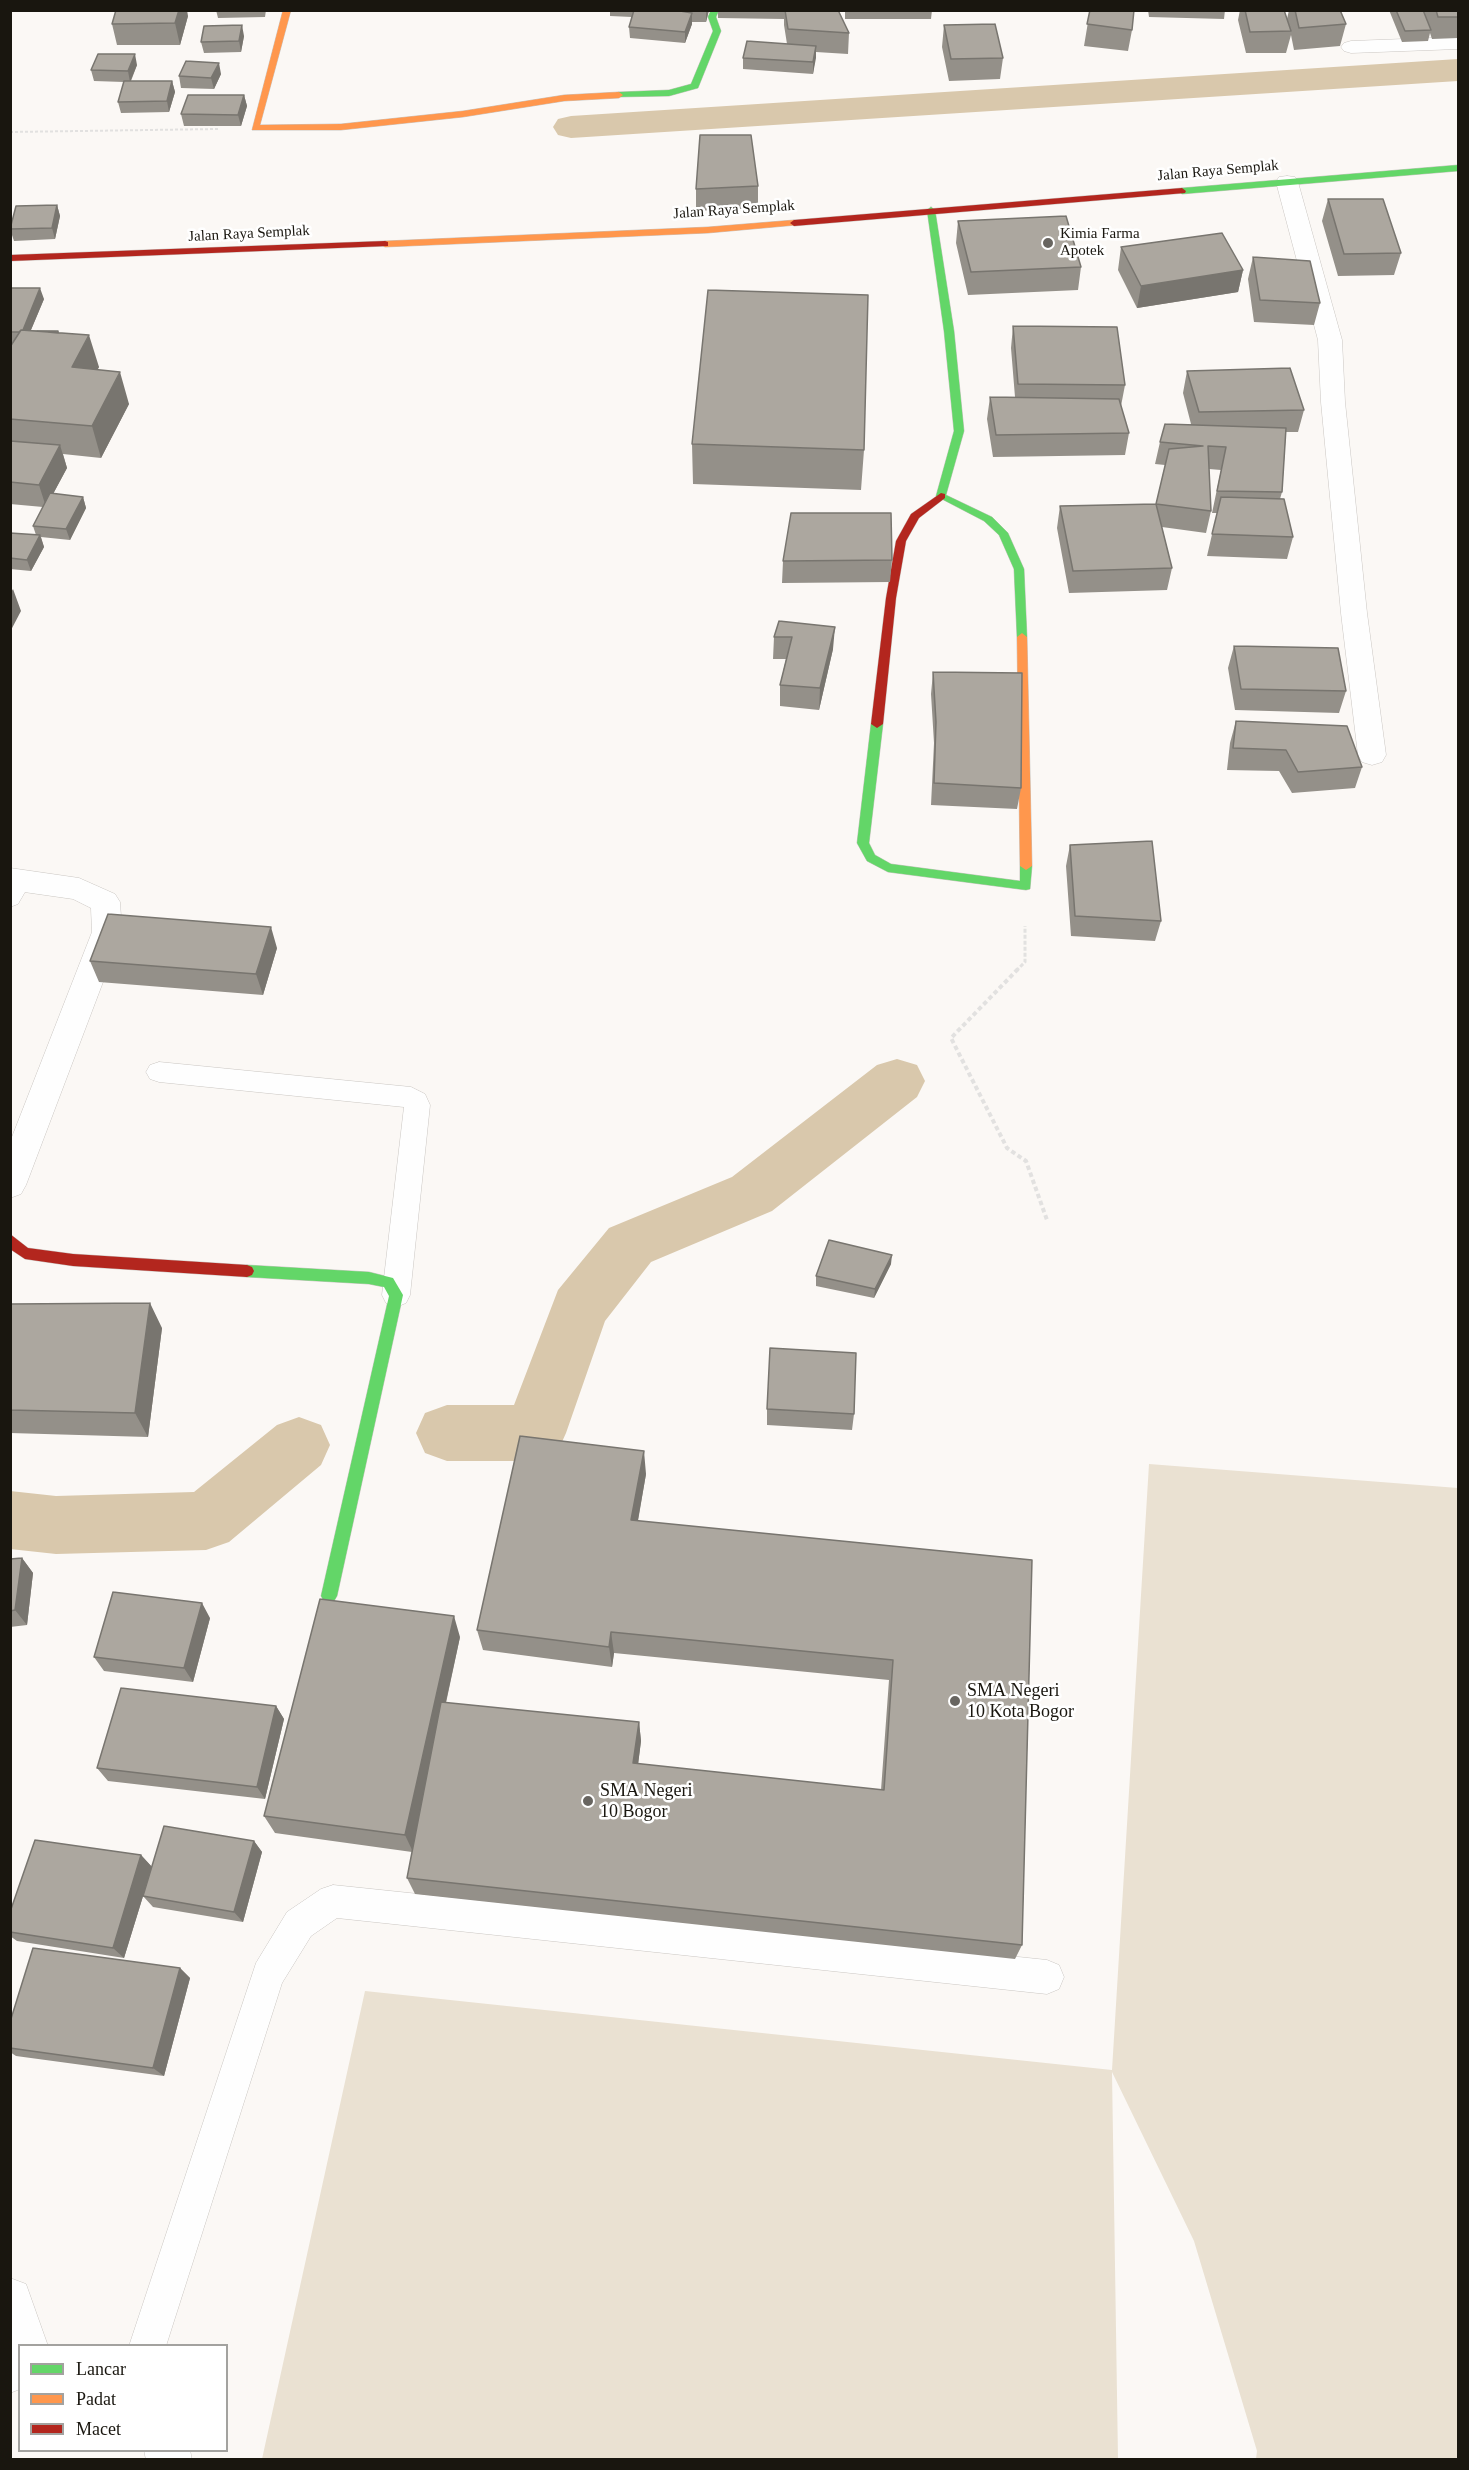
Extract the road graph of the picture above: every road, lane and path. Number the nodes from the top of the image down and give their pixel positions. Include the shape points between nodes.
1 (287, 10) edge
2 (715, 10) edge
3 (1458, 43) edge
4 (1351, 47) dead end
5 (255, 128) junction
6 (10, 132) edge
7 (1458, 168) edge
8 (1287, 182) junction
9 (931, 210) junction
10 (10, 258) edge
11 (941, 495) junction
12 (1372, 755) dead end
13 (14, 885) edge
14 (1026, 886) junction
15 (159, 1072) dead end
16 (10, 1185) edge
17 (1047, 1220) dead end
18 (10, 1240) edge
19 (396, 1295) junction
20 (330, 1596) dead end
21 (1047, 1977) dead end
22 (10, 2300) edge
23 (25, 2344) edge
24 (148, 2344) edge

1 - 5 street
2 - 5 street via 712,17 717,31 695,86 669,93 564,98 341,128
3 - 4 street
5 - 6 path
7 - 8 street, Jalan Raya Semplak
8 - 9 street, Jalan Raya Semplak
8 - 12 street via 1330,340 1333,402
9 - 10 street, Jalan Raya Semplak via 708,230
9 - 11 street via 959,431
11 - 14 street via 988,519 1003,533 1019,569
11 - 14 street via 915,516 901,541 863,843 871,858 888,868
13 - 16 street via 79,889 105,902 107,933
14 - 17 path via 1025,962 951,1038 1006,1148 1026,1161
15 - 19 lane via 411,1097 416,1101
18 - 19 street via 25,1253 73,1260 369,1278 388,1282
19 - 20 street
21 - 24 lane via 333,1901 300,1924 268,1975
22 - 23 street

